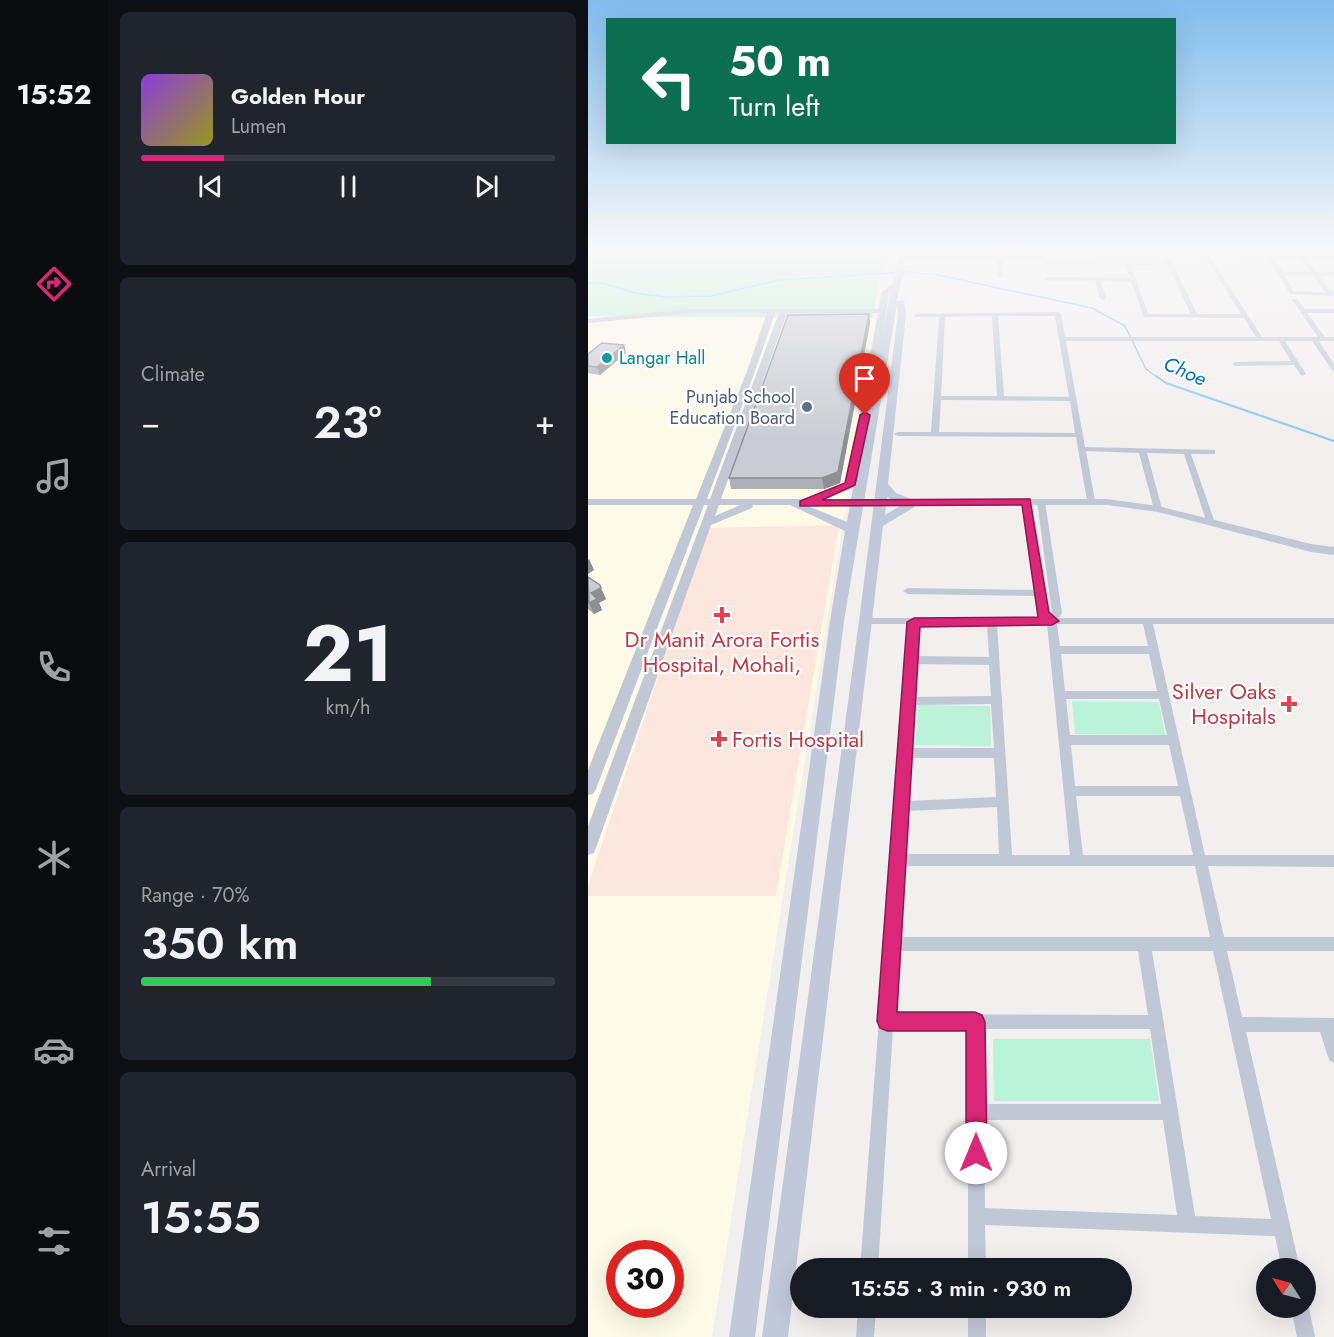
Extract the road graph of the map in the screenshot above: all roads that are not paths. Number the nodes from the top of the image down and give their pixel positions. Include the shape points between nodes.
1 (646, 315) edge
2 (739, 315) edge
3 (771, 315) edge
4 (783, 315) edge
5 (881, 315) edge
6 (890, 315) edge
7 (902, 315) edge
8 (942, 315) edge
9 (995, 315) edge
10 (1059, 315) edge
11 (1146, 315) edge
12 (1306, 315) edge
13 (1194, 316) joint
14 (1245, 316) joint
15 (588, 321) edge
16 (588, 326) edge
17 (765, 332) junction
18 (778, 332) junction
19 (1064, 339) junction
20 (1260, 339) junction
21 (1281, 339) junction
22 (1314, 339) junction
23 (1323, 339) junction
24 (1334, 339) edge
25 (1296, 363) junction
26 (1235, 364) dead end
27 (1334, 369) edge
28 (763, 370) junction
29 (751, 371) junction
30 (1303, 374) dead end
31 (937, 398) junction
32 (1001, 399) junction
33 (1074, 399) junction
34 (733, 416) junction
35 (746, 417) junction
36 (898, 434) dead end
37 (935, 434) junction
38 (1080, 435) junction
39 (1083, 449) junction
40 (1142, 451) junction
41 (1185, 451) junction
42 (1212, 452) dead end
43 (722, 483) junction
44 (855, 490) junction
45 (881, 494) junction
46 (1091, 501) junction
47 (588, 502) edge
48 (1027, 502) junction
49 (1041, 502) junction
50 (699, 503) junction
51 (715, 503) junction
52 (752, 503) junction
53 (798, 503) junction
54 (911, 503) junction
55 (1158, 509) junction
56 (1210, 520) junction
57 (707, 524) junction
58 (878, 524) junction
59 (852, 529) junction
60 (1334, 551) edge
61 (908, 591) dead end
62 (1040, 592) junction
63 (866, 621) junction
64 (1052, 621) junction
65 (1147, 621) junction
66 (1334, 621) edge
67 (914, 622) junction
68 (992, 622) junction
69 (1055, 650) junction
70 (1154, 650) junction
71 (911, 660) junction
72 (994, 662) junction
73 (1060, 695) junction
74 (1164, 695) junction
75 (909, 700) junction
76 (997, 700) junction
77 (1065, 740) junction
78 (1174, 740) junction
79 (905, 753) junction
80 (999, 753) junction
81 (588, 789) edge
82 (1070, 791) junction
83 (1185, 791) junction
84 (1002, 802) junction
85 (902, 806) junction
86 (588, 848) edge
87 (898, 860) junction
88 (1006, 860) junction
89 (1077, 860) junction
90 (1200, 861) junction
91 (1334, 861) edge
92 (892, 944) junction
93 (1144, 944) junction
94 (1219, 944) junction
95 (1334, 944) edge
96 (887, 1021) junction
97 (975, 1022) junction
98 (1156, 1022) junction
99 (1237, 1024) junction
100 (1330, 1025) edge
101 (1334, 1055) edge
102 (976, 1112) junction
103 (1170, 1112) junction
104 (976, 1216) junction
105 (1187, 1223) junction
106 (1282, 1228) junction
107 (871, 1258) edge
108 (977, 1258) edge
109 (1289, 1258) edge
110 (866, 1318) edge
111 (977, 1318) edge
112 (1302, 1318) edge
113 (741, 1334) edge
114 (775, 1337) edge
115 (865, 1337) edge
116 (977, 1337) edge
117 (1306, 1337) edge

1 - 15 street
2 - 16 street
3 - 17 street
4 - 18 street
5 - 44 street
6 - 44 main road
7 - 45 main road
8 - 31 street
9 - 32 street
10 - 19 street
11 - 13 street
12 - 23 street
13 - 14 street
14 - 20 street
17 - 18 street
17 - 29 street
18 - 28 street
19 - 20 street
19 - 33 street
20 - 21 street
21 - 22 street
21 - 25 street
22 - 23 street
22 - 27 street
23 - 24 street
25 - 26 street
25 - 30 street
28 - 29 street
28 - 35 street
29 - 34 street
31 - 32 street
31 - 37 street
32 - 33 street
33 - 38 street
34 - 35 street
34 - 50 street
35 - 43 street
36 - 37 street
37 - 38 street
38 - 39 street
39 - 40 street
39 - 46 street
40 - 41 street
40 - 55 street
41 - 42 street
41 - 56 street
43 - 51 street
43 - 52 street
44 - 45 street
44 - 53 main road
44 - 53 street
44 - 59 main road
45 - 54 street
45 - 54 main road
45 - 58 main road
46 - 49 street
46 - 55 street
47 - 50 street
48 - 49 street
48 - 54 street
48 - 62 street
49 - 64 street via 1057,613
50 - 51 street
50 - 81 street
51 - 52 street
51 - 57 street
52 - 53 street
52 - 57 street
53 - 59 main road
54 - 58 main road
55 - 56 street
56 - 60 street
57 - 86 street
58 - 63 main road
59 - 113 main road
61 - 62 street
62 - 64 street via 1043,614
63 - 67 street
63 - 114 main road
64 - 65 street
64 - 68 street
64 - 69 street
65 - 66 street
65 - 70 street
67 - 68 street
67 - 71 street
68 - 72 street
69 - 70 street
69 - 73 street
70 - 74 street
71 - 72 street
71 - 75 street
72 - 76 street
73 - 74 street
73 - 77 street
74 - 78 street
75 - 76 street
75 - 79 street
76 - 80 street
77 - 78 street
77 - 82 street
78 - 83 street
79 - 80 street
79 - 85 street
80 - 84 street
82 - 83 street
82 - 89 street
83 - 90 street
84 - 85 street
84 - 88 street
85 - 87 street
87 - 88 street
87 - 92 street
88 - 89 street
89 - 90 street
90 - 91 street
90 - 94 street
92 - 93 street
92 - 96 street
93 - 94 street
93 - 98 street
94 - 95 street
94 - 99 street
96 - 97 street
96 - 107 street
97 - 98 street
97 - 102 street
98 - 103 street
99 - 100 street
99 - 106 street
100 - 101 street
102 - 103 street
102 - 104 street
103 - 105 street
104 - 105 street
104 - 108 street
105 - 106 street
106 - 109 street
110 - 115 street
111 - 116 street
112 - 117 street

